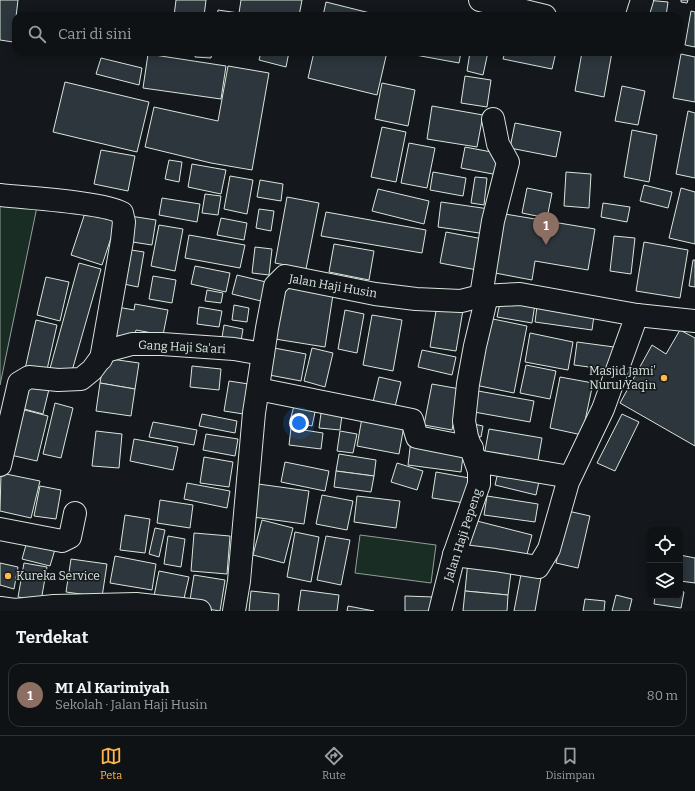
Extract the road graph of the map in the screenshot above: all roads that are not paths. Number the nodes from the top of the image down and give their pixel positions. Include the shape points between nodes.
1 (480, 0) edge
2 (642, 0) edge
3 (529, 12) edge
4 (638, 12) edge
5 (493, 119) dead end
6 (0, 195) edge
7 (484, 296) junction
8 (637, 315) junction
9 (695, 321) edge
10 (263, 354) junction
11 (101, 359) junction
12 (258, 389) junction
13 (474, 454) junction
14 (0, 465) edge
15 (570, 478) junction
16 (75, 513) dead end
17 (0, 529) edge
18 (454, 556) junction
19 (0, 608) edge
20 (200, 611) edge
21 (234, 611) edge
22 (440, 611) edge

1 - 3 street
2 - 4 street
5 - 7 street, Jalan Haji Pepeng via 498,144 508,162 493,221
6 - 11 street via 96,206 116,209 122,213 122,241
7 - 8 street, Jalan Haji Husin via 502,294 542,297
7 - 10 street, Jalan Haji Husin via 461,301 416,299 375,294 285,276 275,286
7 - 13 street, Jalan Haji Pepeng via 464,421
8 - 9 street, Jalan Haji Husin
8 - 15 street via 604,409
10 - 11 street, Gang Haji Sa'ari via 184,345 132,344 106,352
10 - 12 street, Jalan Haji Husin
11 - 14 street, Gang Haji Sa'ari via 81,379 29,377 19,383
12 - 13 street via 412,420 417,437
12 - 21 street, Jalan Haji Husin
13 - 15 street
13 - 18 street, Jalan Haji Pepeng via 479,471 479,484
15 - 18 street via 549,549 538,567
16 - 17 street via 70,537 62,541
18 - 22 street, Jalan Haji Pepeng
19 - 20 street via 15,610 54,606 136,604

